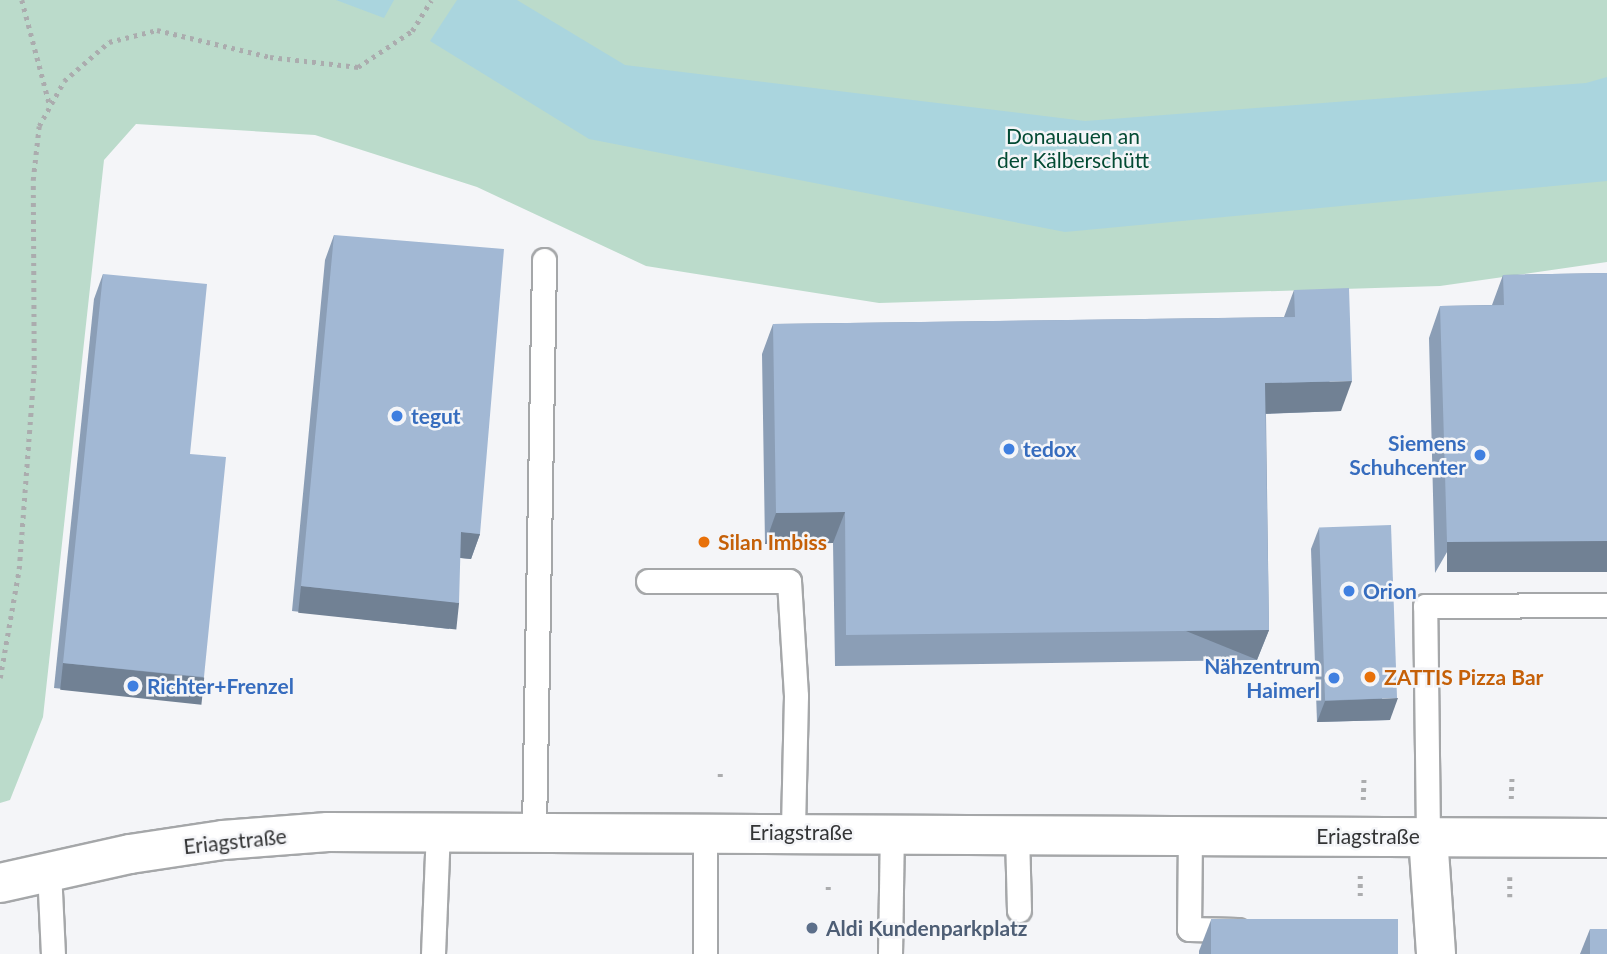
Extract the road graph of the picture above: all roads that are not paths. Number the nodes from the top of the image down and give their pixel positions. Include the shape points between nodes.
1 (544, 260) dead end
2 (648, 580) dead end
3 (1607, 605) edge
4 (438, 830) junction
5 (534, 830) junction
6 (705, 831) junction
7 (793, 832) junction
8 (892, 833) junction
9 (1017, 834) junction
10 (1191, 835) junction
11 (1428, 836) junction
12 (1607, 838) edge
13 (49, 870) junction
14 (0, 883) edge
15 (1019, 910) dead end
16 (1259, 930) edge
17 (53, 954) edge
18 (433, 954) edge
19 (705, 954) edge
20 (890, 954) edge
21 (1436, 954) edge

1 - 5 lane
2 - 7 lane via 789,581 796,696
3 - 11 lane via 1425,606
4 - 5 street, Eriagstraße
4 - 13 street, Eriagstraße via 223,840
4 - 18 lane
5 - 6 street, Eriagstraße
6 - 7 street, Eriagstraße
6 - 19 lane
7 - 8 street, Eriagstraße
8 - 9 street, Eriagstraße
8 - 20 lane
9 - 10 street, Eriagstraße
9 - 15 lane
10 - 11 street, Eriagstraße
10 - 16 lane via 1189,929
11 - 12 street, Eriagstraße
11 - 21 street
13 - 14 street, Eriagstraße
13 - 17 lane

